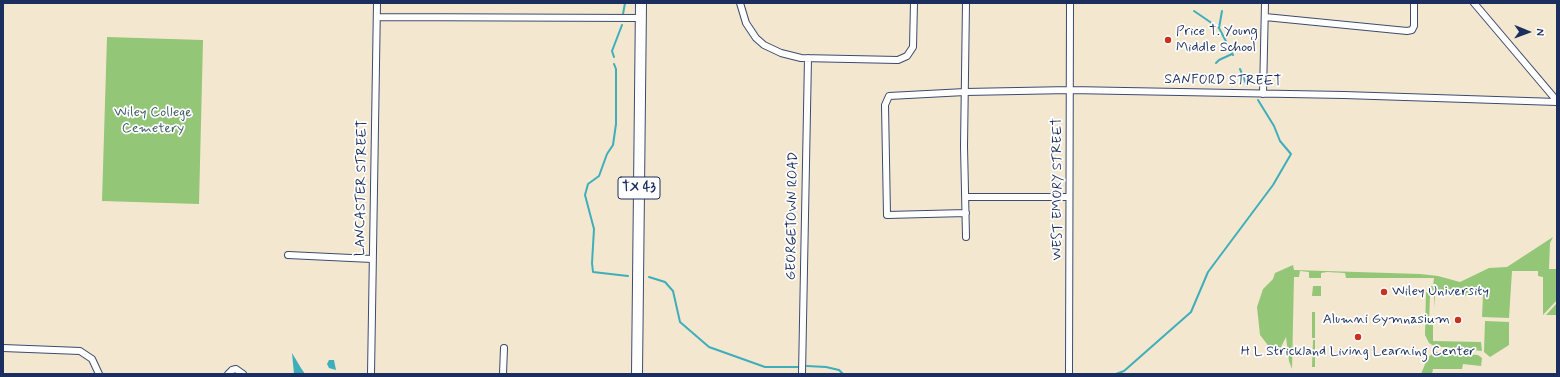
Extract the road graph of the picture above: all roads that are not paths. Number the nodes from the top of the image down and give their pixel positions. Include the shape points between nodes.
1 (377, 3) edge
2 (641, 3) edge
3 (740, 3) edge
4 (914, 3) edge
5 (966, 3) edge
6 (1070, 3) edge
7 (1265, 3) edge
8 (1414, 3) edge
9 (1474, 3) edge
10 (377, 17) junction
11 (1265, 17) junction
12 (641, 18) junction
13 (808, 58) junction
14 (1070, 90) junction
15 (965, 92) junction
16 (1263, 94) junction
17 (1557, 101) edge
18 (966, 197) junction
19 (1069, 197) junction
20 (966, 213) junction
21 (966, 237) dead end
22 (288, 255) dead end
23 (372, 259) junction
24 (3, 348) edge
25 (504, 348) dead end
26 (99, 374) edge
27 (228, 374) edge
28 (243, 374) edge
29 (372, 374) edge
30 (503, 374) edge
31 (637, 374) edge
32 (802, 374) edge
33 (1069, 374) edge

1 - 10 street, LANCASTER STREET
2 - 12 main road, TX 43
3 - 13 street via 746,23 760,42 781,53
4 - 13 street via 913,47 904,58
5 - 15 street
6 - 14 street, WEST EMORY STREET
7 - 11 street
8 - 11 street via 1414,22 1412,30 1407,31
9 - 17 street
10 - 12 street
10 - 23 street, LANCASTER STREET
11 - 16 street
12 - 31 main road, TX 43
13 - 32 street, GEORGETOWN ROAD
14 - 15 street, SANFORD STREET
14 - 16 street, SANFORD STREET
14 - 19 street, WEST EMORY STREET
15 - 18 street
15 - 20 street, SANFORD STREET via 889,96 885,105 887,215
16 - 17 street, SANFORD STREET
18 - 19 street
18 - 20 street
19 - 33 street, WEST EMORY STREET
20 - 21 street
22 - 23 street
23 - 29 street, LANCASTER STREET
24 - 26 street via 80,351 92,359
25 - 30 street
27 - 28 street via 236,369

